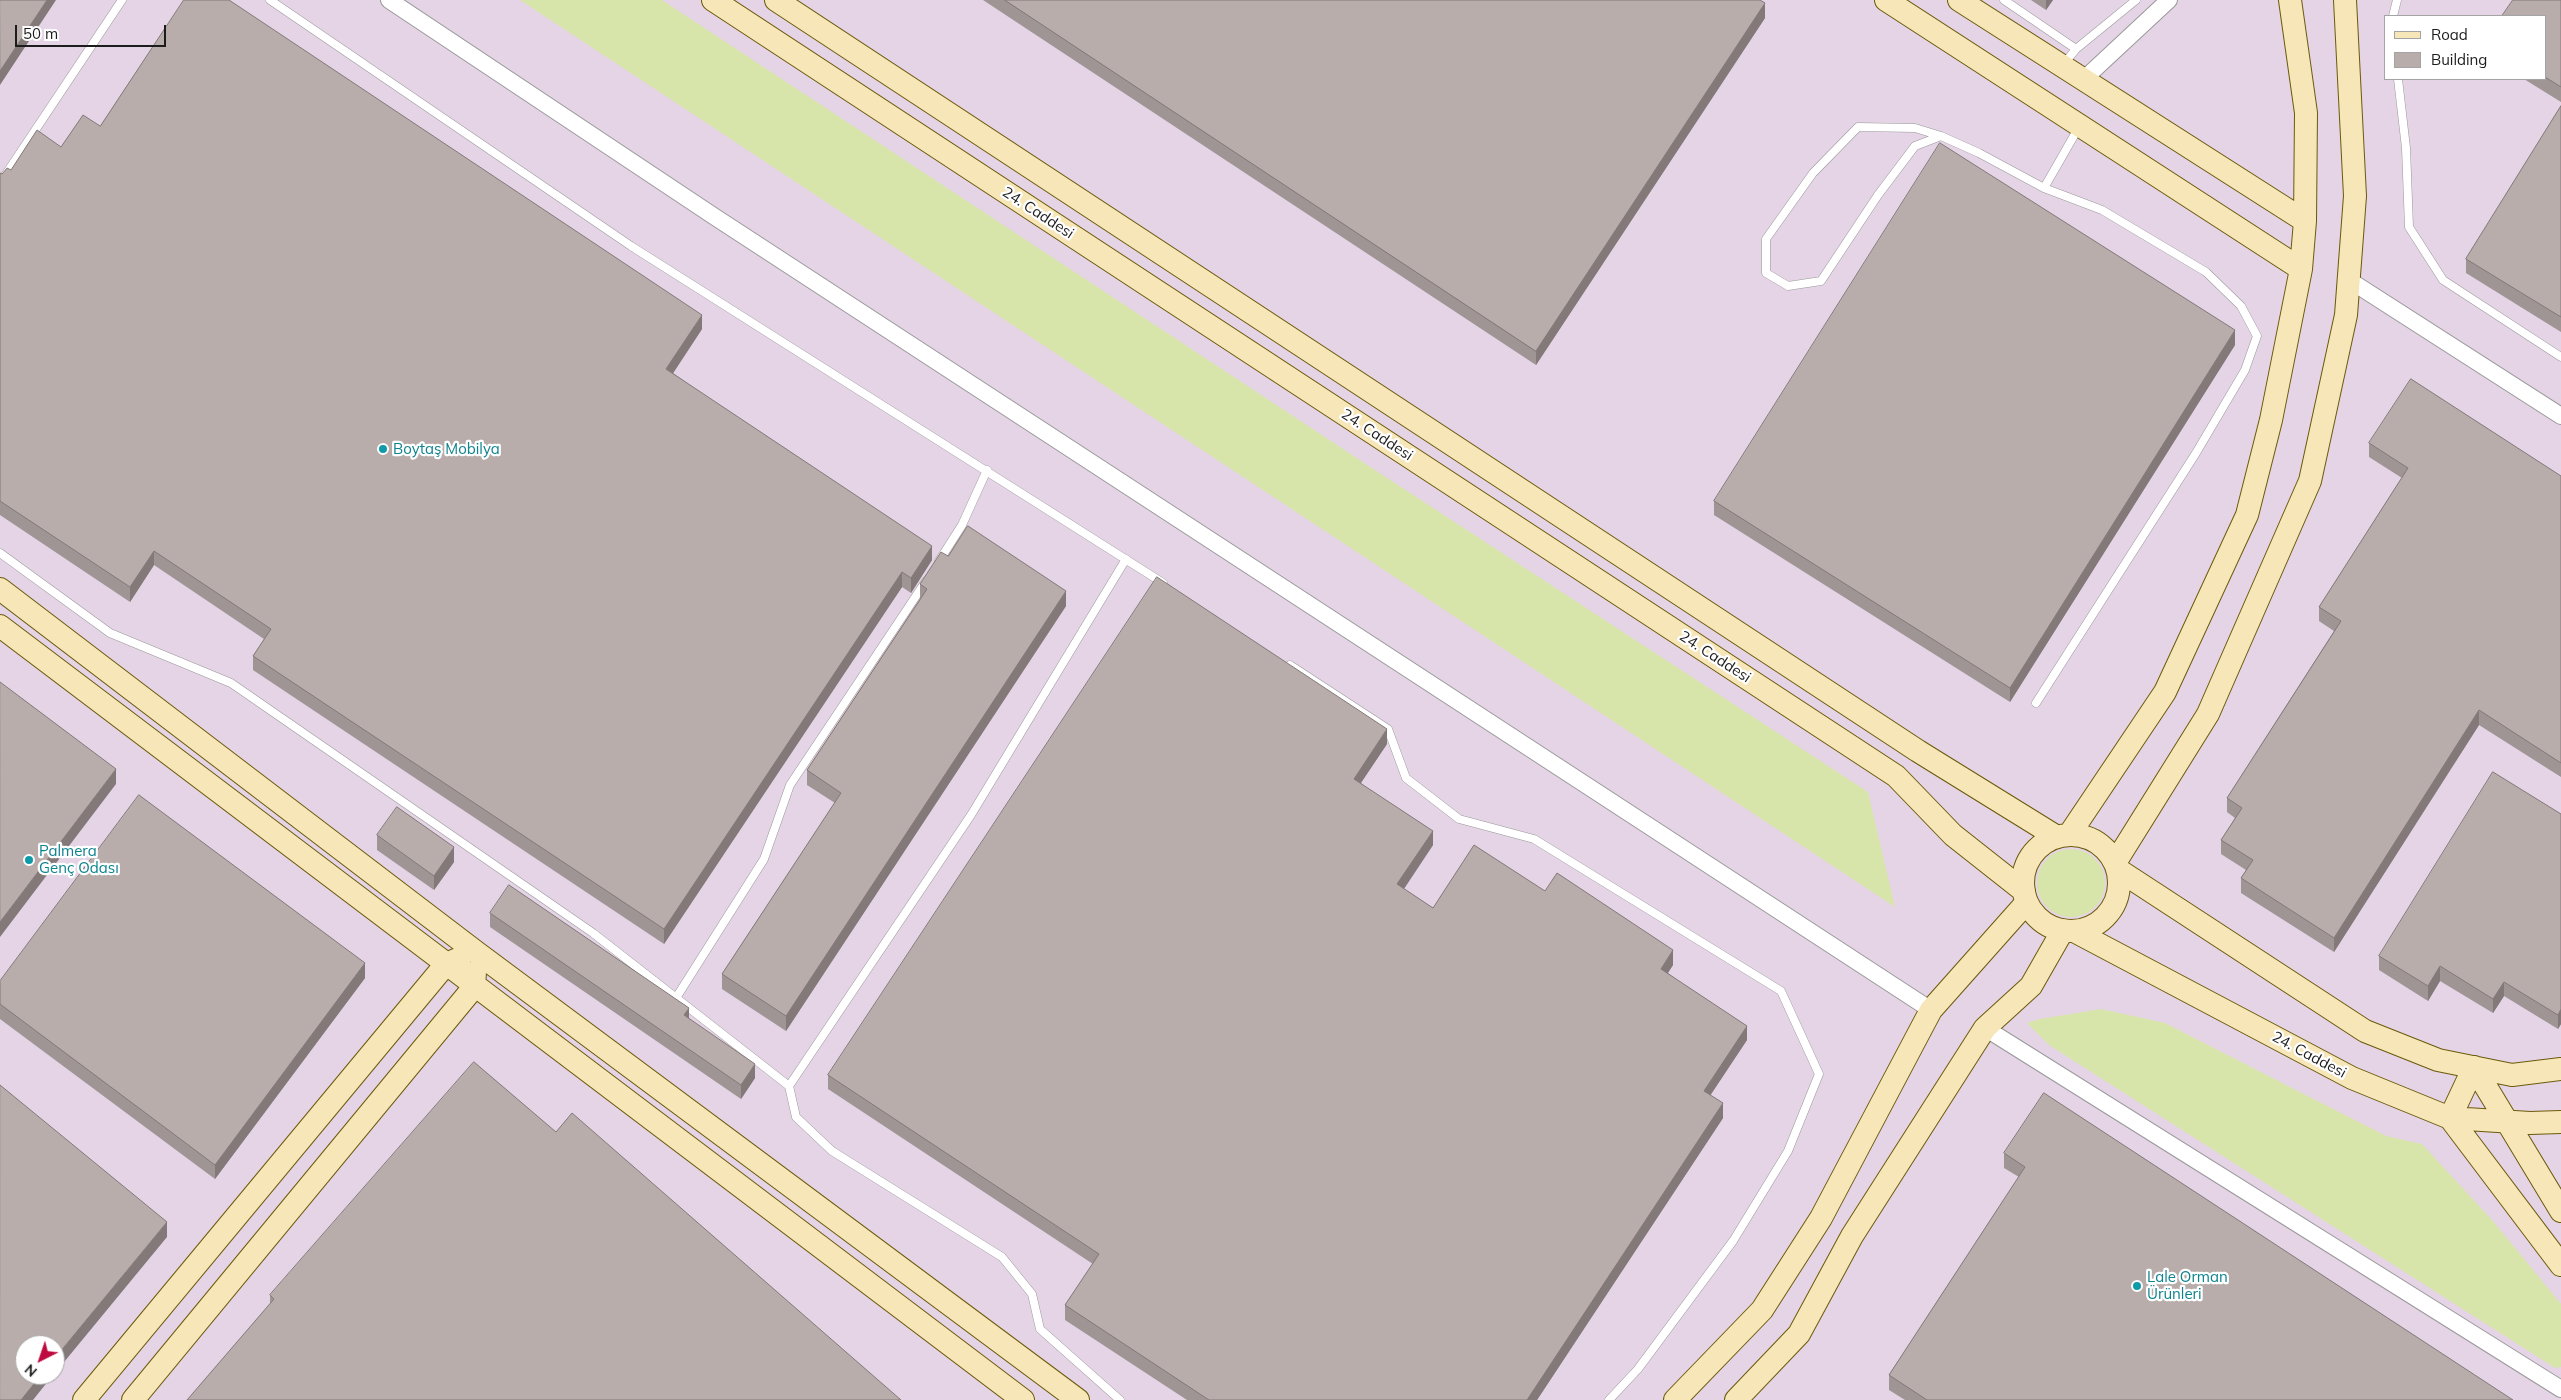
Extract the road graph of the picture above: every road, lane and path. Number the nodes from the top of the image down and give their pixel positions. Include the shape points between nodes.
1 (122, 0) edge
2 (270, 0) edge
3 (389, 0) edge
4 (713, 0) edge
5 (776, 0) edge
6 (1886, 0) edge
7 (1958, 0) edge
8 (2004, 0) edge
9 (2136, 0) edge
10 (2169, 0) edge
11 (2290, 0) edge
12 (2345, 0) edge
13 (2397, 0) edge
14 (2393, 15) edge
15 (2076, 49) junction
16 (2062, 66) junction
17 (2083, 80) junction
18 (2398, 80) edge
19 (2080, 126) junction
20 (1941, 136) junction
21 (0, 183) edge
22 (2044, 188) junction
23 (2304, 221) junction
24 (2301, 269) junction
25 (2349, 280) junction
26 (2561, 357) edge
27 (2561, 416) edge
28 (987, 470) junction
29 (0, 553) edge
30 (1126, 559) junction
31 (935, 566) edge
32 (930, 574) edge
33 (1167, 586) edge
34 (0, 589) edge
35 (0, 626) edge
36 (1282, 660) edge
37 (2036, 703) dead end
38 (2063, 836) junction
39 (2116, 866) junction
40 (2026, 896) junction
41 (2068, 930) junction
42 (476, 952) junction
43 (446, 964) junction
44 (474, 986) junction
45 (676, 998) junction
46 (1931, 1010) junction
47 (1985, 1028) junction
48 (2474, 1067) junction
49 (2561, 1069) edge
50 (789, 1086) junction
51 (2450, 1118) junction
52 (2508, 1122) junction
53 (2561, 1122) edge
54 (2561, 1211) edge
55 (2561, 1265) edge
56 (2561, 1389) edge
57 (84, 1400) edge
58 (133, 1400) edge
59 (1023, 1400) edge
60 (1078, 1400) edge
61 (1120, 1400) edge
62 (1609, 1400) edge
63 (1676, 1400) edge
64 (1736, 1400) edge

1 - 21 lane
2 - 28 lane via 631,246
3 - 46 street
4 - 40 street, 24. Caddesi via 1896,776 1953,835
5 - 38 street via 1918,751
6 - 19 street
7 - 16 street
8 - 15 lane
9 - 15 lane
10 - 17 street
11 - 23 street via 2306,113
12 - 25 street via 2355,196
13 - 14 lane
15 - 16 lane
16 - 17 street
17 - 23 street
18 - 26 lane via 2406,148 2409,227 2443,280
19 - 22 lane
19 - 24 street
20 - 20 lane via 1915,146 1821,281 1788,286 1766,273 1766,239 1813,173 1858,127 1915,128
20 - 22 lane
22 - 37 lane via 2102,210 2206,272 2241,306 2257,336 2245,370 2196,453
23 - 24 street
24 - 38 street via 2271,420 2247,515 2165,692
25 - 27 street
25 - 39 street via 2346,315 2310,481 2208,714
28 - 30 lane
28 - 31 lane via 962,525
29 - 45 lane via 110,633 232,683 592,933
30 - 33 lane
30 - 50 lane via 971,815
32 - 45 lane via 790,785 764,859
34 - 42 street
35 - 43 street
36 - 62 lane via 1388,729 1406,778 1459,819 1534,839 1781,991 1819,1074 1788,1151 1733,1241 1638,1369
38 - 39 street via 2092,839 2110,853
38 - 40 street via 2037,848 2030,857 2025,868
39 - 41 street via 2120,886 2113,908 2096,924
39 - 48 street via 2365,1031 2438,1060
40 - 41 street via 2042,921
40 - 46 street
41 - 47 street via 2030,986
41 - 51 street, 24. Caddesi via 2352,1078
42 - 43 street
42 - 44 street
42 - 60 street
43 - 44 street
43 - 57 street
44 - 58 street
44 - 59 street
45 - 50 lane
46 - 63 street via 1821,1218 1762,1310
47 - 56 street
47 - 64 street via 1852,1236 1799,1334
48 - 49 street via 2512,1075
48 - 51 street
48 - 52 street
50 - 61 lane via 796,1117 832,1152 1002,1257 1032,1294 1040,1329
51 - 52 street, 24. Caddesi
51 - 55 street
52 - 53 street, 24. Caddesi
52 - 54 street

